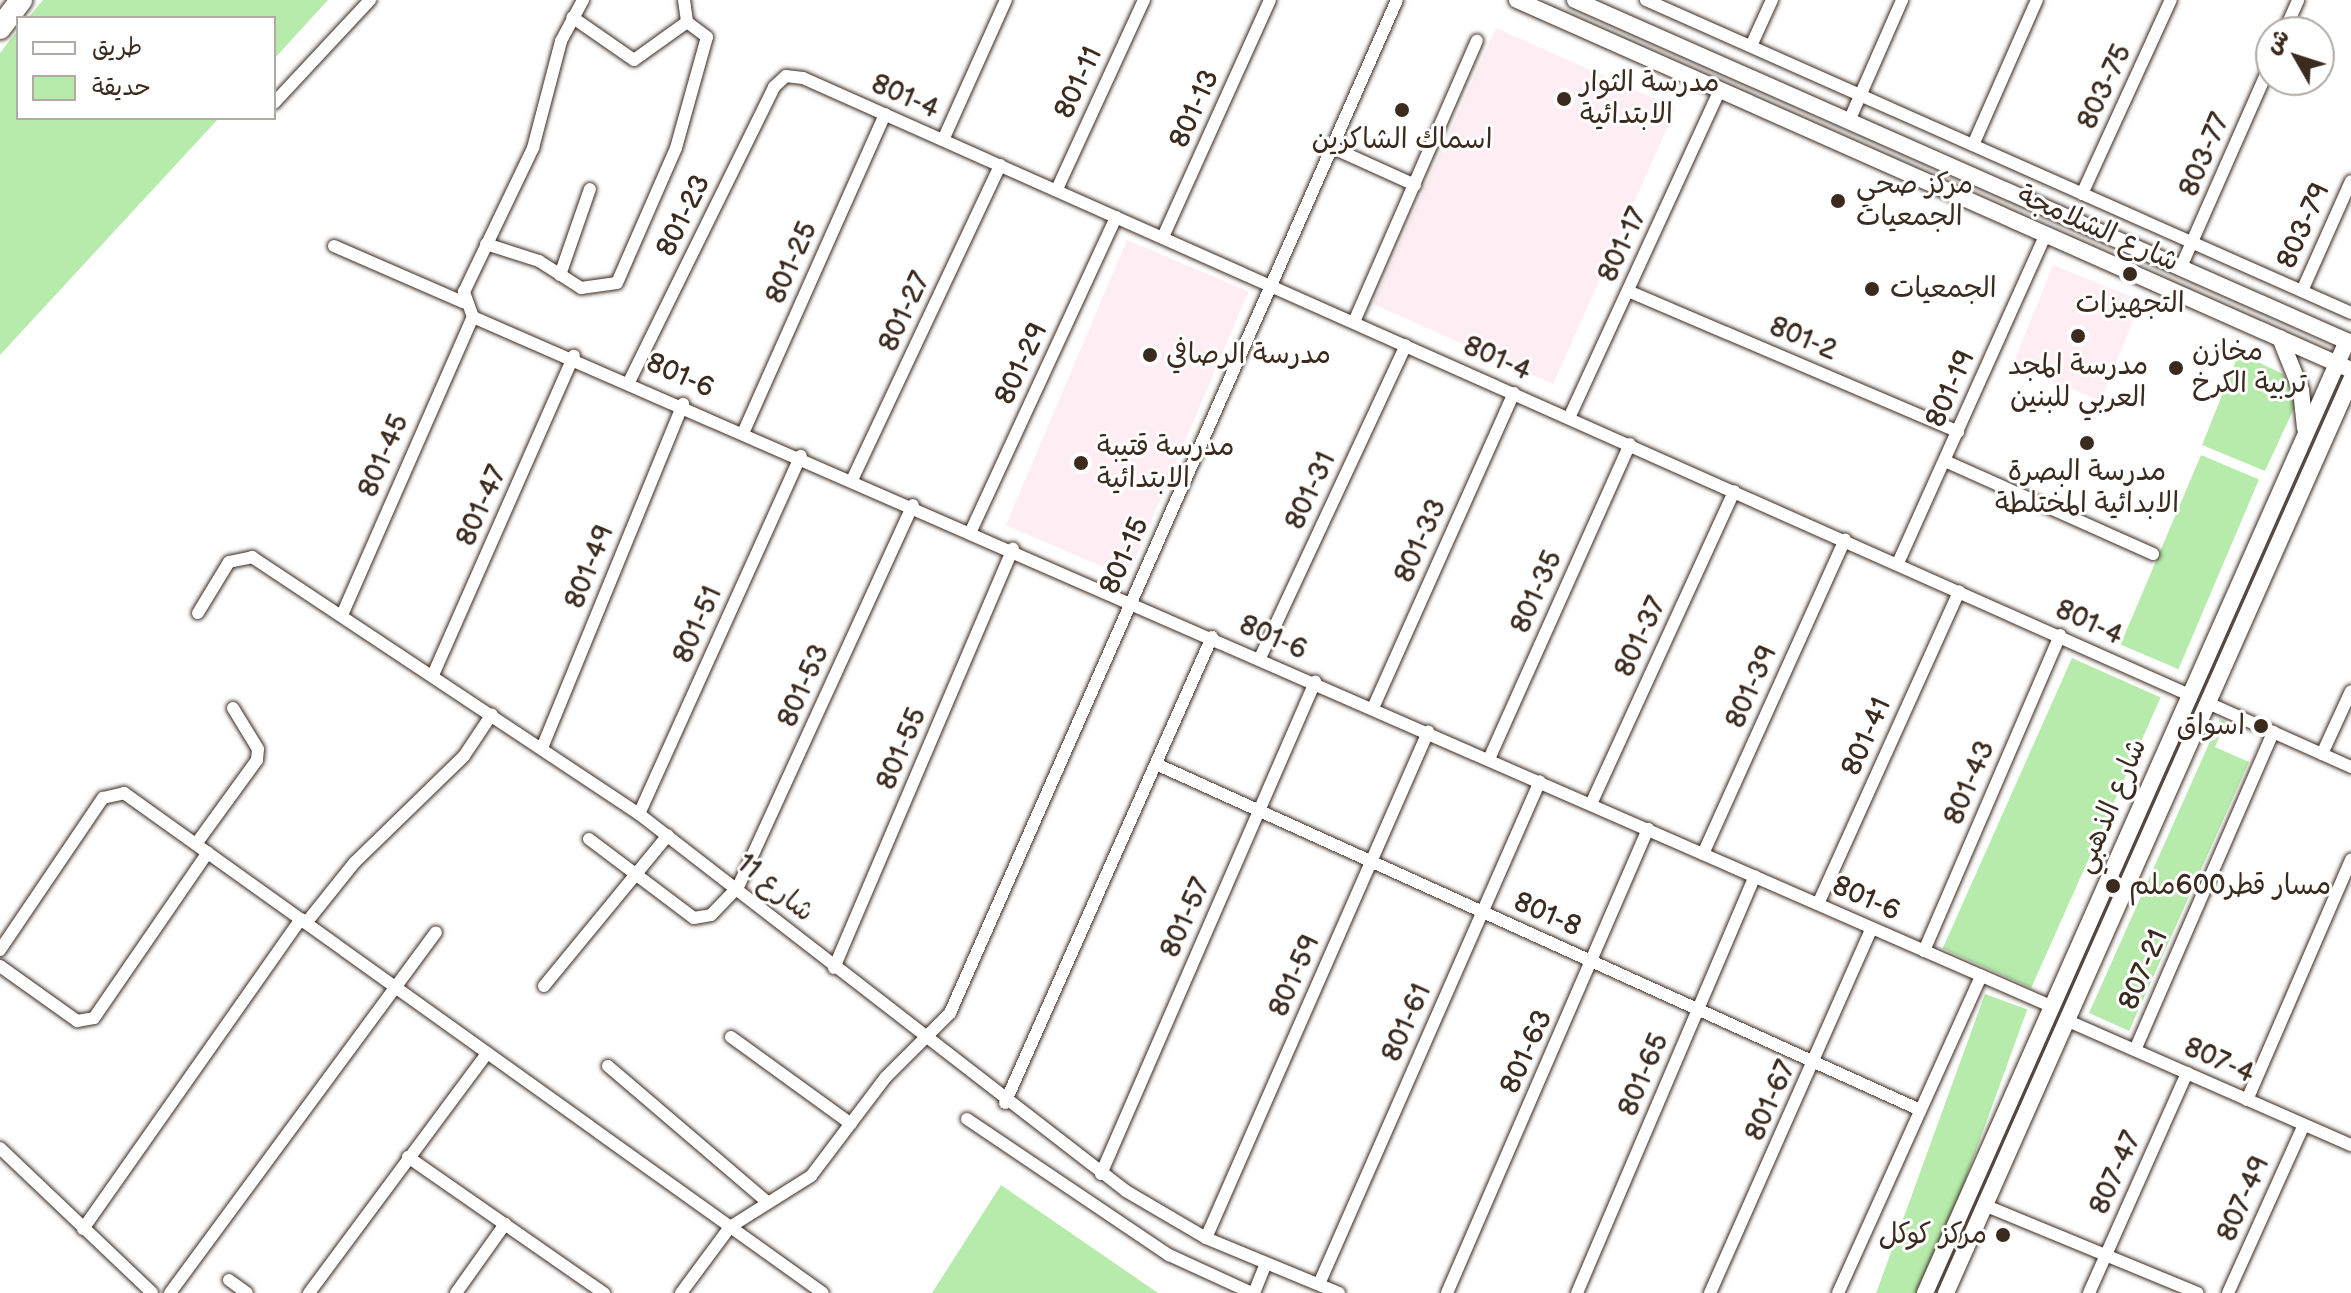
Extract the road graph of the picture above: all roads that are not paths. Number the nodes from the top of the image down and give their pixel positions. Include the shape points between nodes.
1 (21, 0) edge
2 (370, 0) edge
3 (583, 0) edge
4 (684, 0) edge
5 (1006, 0) edge
6 (1144, 0) edge
7 (1270, 0) edge
8 (1397, 0) edge
9 (1517, 0) edge
10 (1575, 0) edge
11 (1646, 0) edge
12 (1772, 0) edge
13 (1902, 0) edge
14 (2037, 0) edge
15 (2171, 0) edge
16 (572, 17) junction
17 (687, 22) junction
18 (0, 28) edge
19 (1477, 41) dead end
20 (1751, 46) junction
21 (786, 76) joint
22 (1719, 92) junction
23 (1860, 95) junction
24 (2257, 96) edge
25 (276, 101) edge
26 (885, 114) junction
27 (1849, 121) junction
28 (943, 140) junction
29 (1973, 145) junction
30 (1333, 148) junction
31 (1000, 165) junction
32 (2351, 181) edge
33 (1415, 185) junction
34 (1058, 187) junction
35 (590, 189) dead end
36 (2082, 194) junction
37 (1116, 217) junction
38 (2046, 234) junction
39 (1163, 237) junction
40 (2193, 242) junction
41 (486, 244) junction
42 (334, 246) dead end
43 (2181, 267) junction
44 (560, 275) junction
45 (1273, 286) junction
46 (1628, 291) junction
47 (2302, 291) junction
48 (463, 302) junction
49 (2351, 313) edge
50 (473, 317) junction
51 (1354, 322) junction
52 (2280, 338) junction
53 (2349, 342) edge
54 (1406, 345) junction
55 (574, 356) junction
56 (2344, 367) edge
57 (630, 380) junction
58 (2351, 380) edge
59 (1514, 393) junction
60 (683, 404) junction
61 (1569, 418) junction
62 (2305, 428) junction
63 (744, 431) junction
64 (1958, 432) junction
65 (1630, 444) junction
66 (801, 456) junction
67 (1945, 461) junction
68 (853, 478) junction
69 (1734, 491) junction
70 (913, 505) junction
71 (971, 531) junction
72 (1845, 540) junction
73 (1013, 549) junction
74 (2153, 554) dead end
75 (1898, 563) junction
76 (1959, 591) junction
77 (1131, 601) junction
78 (198, 613) dead end
79 (342, 615) junction
80 (2060, 635) junction
81 (1212, 637) junction
82 (1260, 658) junction
83 (433, 675) junction
84 (1315, 682) junction
85 (2351, 691) edge
86 (2187, 694) junction
87 (2208, 703) junction
88 (233, 708) dead end
89 (1373, 708) junction
90 (492, 714) junction
91 (1428, 732) junction
92 (2273, 732) junction
93 (542, 748) junction
94 (2322, 754) junction
95 (1489, 759) junction
96 (1156, 764) junction
97 (2351, 767) edge
98 (1540, 781) junction
99 (1591, 804) junction
100 (1259, 811) junction
101 (639, 814) junction
102 (1648, 829) junction
103 (668, 835) junction
104 (589, 839) dead end
105 (196, 844) junction
106 (208, 852) junction
107 (1703, 854) junction
108 (2351, 860) edge
109 (1372, 862) junction
110 (637, 874) junction
111 (1755, 876) junction
112 (738, 887) junction
113 (1818, 904) junction
114 (1482, 912) junction
115 (304, 921) junction
116 (1872, 928) junction
117 (436, 932) dead end
118 (0, 950) edge
119 (1924, 951) junction
120 (1592, 962) junction
121 (0, 966) edge
122 (834, 968) junction
123 (1981, 976) junction
124 (395, 986) junction
125 (544, 986) dead end
126 (2053, 1007) junction
127 (1699, 1010) junction
128 (2068, 1021) junction
129 (731, 1037) dead end
130 (929, 1039) junction
131 (2135, 1050) junction
132 (487, 1053) junction
133 (1815, 1062) junction
134 (608, 1066) dead end
135 (2187, 1073) junction
136 (2247, 1100) junction
137 (1005, 1103) junction
138 (1918, 1109) junction
139 (967, 1119) dead end
140 (851, 1124) junction
141 (2304, 1125) junction
142 (2351, 1145) edge
143 (0, 1148) edge
144 (408, 1157) junction
145 (1101, 1174) junction
146 (767, 1202) junction
147 (1984, 1205) junction
148 (505, 1224) junction
149 (730, 1227) junction
150 (83, 1229) junction
151 (1206, 1238) junction
152 (2107, 1253) junction
153 (1266, 1264) junction
154 (229, 1280) dead end
155 (1223, 1281) junction
156 (1319, 1284) junction
157 (314, 1291) edge
158 (152, 1293) edge
159 (170, 1293) edge
160 (247, 1293) edge
161 (456, 1293) edge
162 (604, 1293) edge
163 (681, 1293) edge
164 (823, 1293) edge
165 (1216, 1293) edge
166 (1253, 1293) edge
167 (1339, 1293) edge
168 (1447, 1293) edge
169 (1577, 1293) edge
170 (1710, 1293) edge
171 (1838, 1293) edge
172 (1925, 1293) edge
173 (1946, 1293) edge
174 (2089, 1293) edge
175 (2198, 1293) edge
176 (2228, 1293) edge

1 - 18 highway
2 - 25 street
3 - 16 street
4 - 17 street
5 - 28 street
6 - 34 street, 801-11
7 - 39 street, 801-13
8 - 30 street, 801-15
9 - 22 street, شارع الشلامجة
10 - 27 street, شارع الشلامجة
11 - 20 street
12 - 20 street
13 - 23 street
14 - 29 street
15 - 36 street, 803-75
16 - 17 street via 634,60
16 - 41 street via 537,139
17 - 44 street via 707,37 676,148 617,283 581,288
19 - 33 street
20 - 23 street
21 - 26 street, 801-4
21 - 57 street, 801-23 via 774,87
22 - 38 street, شارع الشلامجة
22 - 46 street, 801-17
23 - 27 street
23 - 29 street
24 - 40 street, 803-77
26 - 28 street, 801-4
26 - 63 street, 801-25
27 - 43 street, شارع الشلامجة
28 - 31 street, 801-4
29 - 36 street
30 - 33 street
30 - 45 street, 801-15
31 - 34 street, 801-4
31 - 68 street, 801-27
32 - 47 street, 803-79
33 - 51 street
34 - 37 street, 801-4
35 - 44 street
36 - 40 street
37 - 39 street, 801-4
37 - 71 street, 801-29
38 - 52 street, شارع الشلامجة
38 - 64 street, 801-19
39 - 45 street, 801-4
40 - 43 street, 803-77
40 - 47 street
41 - 44 street
41 - 48 street
42 - 48 street
43 - 53 street, شارع الشلامجة
45 - 51 street, 801-4
45 - 77 street, 801-15
46 - 61 street, 801-17
46 - 64 street, 801-2
47 - 49 street
48 - 50 street
50 - 55 street, 801-6
50 - 79 street, 801-45
51 - 54 street, 801-4
52 - 56 street, شارع الشلامجة
52 - 62 street via 2301,390
53 - 56 street, شارع الذهبي
54 - 59 street, 801-4
54 - 82 street, 801-31
55 - 57 street, 801-6
55 - 83 street, 801-47
56 - 62 street, شارع الذهبي
57 - 60 street, 801-6
58 - 87 street, شارع الذهبي
59 - 61 street, 801-4
59 - 89 street, 801-33
60 - 63 street, 801-6
60 - 93 street, 801-49
61 - 65 street, 801-4
62 - 86 street, شارع الذهبي
63 - 66 street, 801-6
64 - 67 street, 801-19
65 - 69 street, 801-4
65 - 95 street, 801-35
66 - 68 street, 801-6
66 - 101 street, 801-51
67 - 74 street
67 - 75 street, 801-19
68 - 70 street, 801-6
69 - 72 street, 801-4
69 - 99 street, 801-37
70 - 71 street, 801-6
70 - 112 street, 801-53
71 - 73 street, 801-6
72 - 75 street, 801-4
72 - 107 street, 801-39
73 - 77 street, 801-6
73 - 122 street, 801-55
75 - 76 street, 801-4
76 - 80 street, 801-4
76 - 113 street, 801-41
77 - 81 street, 801-6
77 - 130 street, 801-15 via 950,1013
78 - 79 street, شارع 11 via 229,562 242,555
79 - 83 street, شارع 11
80 - 86 street, 801-4
80 - 119 street, 801-43
81 - 82 street, 801-6
81 - 96 street
82 - 84 street, 801-6
83 - 90 street, شارع 11
84 - 89 street, 801-6
84 - 100 street, 801-57
85 - 94 street
86 - 126 street, شارع الذهبي
87 - 92 street
87 - 128 street, شارع الذهبي
88 - 105 street via 258,749 257,760
89 - 91 street, 801-6
90 - 93 street, شارع 11
90 - 115 street via 464,756 354,863
91 - 95 street, 801-6
91 - 109 street, 801-59
92 - 94 street
92 - 131 street, 807-21
93 - 101 street, شارع 11
94 - 97 street
95 - 98 street, 801-6
96 - 100 street, 801-8
96 - 137 street
98 - 99 street, 801-6
98 - 114 street, 801-61
99 - 102 street, 801-6
100 - 109 street, 801-8
100 - 145 street, 801-57
101 - 103 street, شارع 11
102 - 107 street, 801-6
102 - 120 street, 801-63
103 - 110 street
103 - 112 street, شارع 11
104 - 110 street
105 - 106 street
105 - 118 street via 124,793 109,794
106 - 115 street
106 - 121 street via 94,1018 77,1021
107 - 111 street, 801-6
108 - 136 street
109 - 114 street, 801-8
109 - 151 street, 801-59
110 - 112 street via 703,919
110 - 125 street
111 - 113 street, 801-6
111 - 127 street, 801-65
112 - 122 street, شارع 11
113 - 116 street, 801-6
114 - 120 street, 801-8
114 - 156 street, 801-61
115 - 124 street
115 - 150 street
116 - 119 street, 801-6
116 - 133 street, 801-67
117 - 124 street
119 - 123 street, 801-6
120 - 127 street, 801-8
120 - 168 street, 801-63
122 - 130 street, شارع 11
123 - 126 street, 801-6
123 - 138 street
124 - 132 street
124 - 159 street
126 - 172 street, شارع الذهبي
127 - 133 street, 801-8
127 - 169 street, 801-65
128 - 131 street, 807-4
128 - 147 street, شارع الذهبي
129 - 140 street
130 - 137 street, شارع 11
130 - 140 street, 801-15 via 886,1077
131 - 135 street, 807-4
132 - 144 street
132 - 149 street
133 - 138 street, 801-8
133 - 170 street, 801-67
134 - 146 street
135 - 136 street, 807-4
135 - 152 street, 807-47
136 - 141 street, 807-4
137 - 145 street, شارع 11
138 - 171 street
139 - 155 street via 1145,1240
140 - 146 street, 801-15 via 811,1176
141 - 142 street, 807-4
141 - 176 street, 807-49
143 - 150 street
144 - 148 street
144 - 157 street
145 - 151 street, شارع 11
146 - 149 street, 801-15
147 - 152 street
147 - 173 street, شارع الذهبي
148 - 161 street
148 - 162 street
149 - 163 street, 801-15
149 - 164 street
150 - 158 street
151 - 153 street, شارع 11
152 - 174 street, 807-47
152 - 175 street
153 - 156 street, شارع 11
153 - 166 street
154 - 160 street
155 - 165 street
155 - 166 street
156 - 167 street, شارع 11

